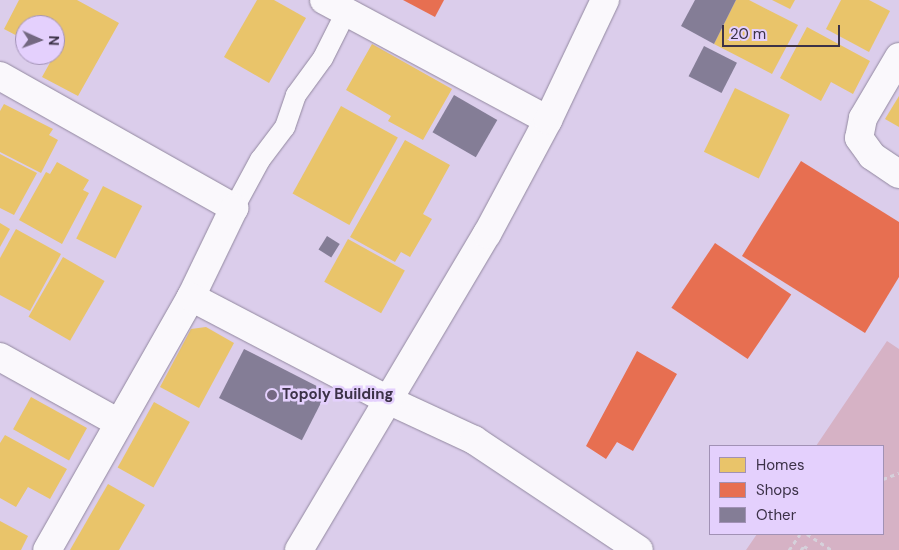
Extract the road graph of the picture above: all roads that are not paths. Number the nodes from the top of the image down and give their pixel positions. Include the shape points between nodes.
1 (605, 0) edge
2 (335, 6) edge
3 (899, 57) edge
4 (0, 76) edge
5 (548, 120) junction
6 (899, 174) edge
7 (234, 208) junction
8 (191, 297) junction
9 (0, 357) edge
10 (390, 401) junction
11 (119, 422) junction
12 (47, 550) edge
13 (299, 550) edge
14 (639, 550) edge

1 - 5 street
2 - 5 street
2 - 7 lane via 322,58 296,95 285,127 260,160
3 - 6 street via 863,118 859,138 872,156
4 - 7 street
5 - 10 street
7 - 8 street
8 - 10 street
8 - 11 street
9 - 11 street
10 - 13 street
10 - 14 street via 474,440
11 - 12 street

